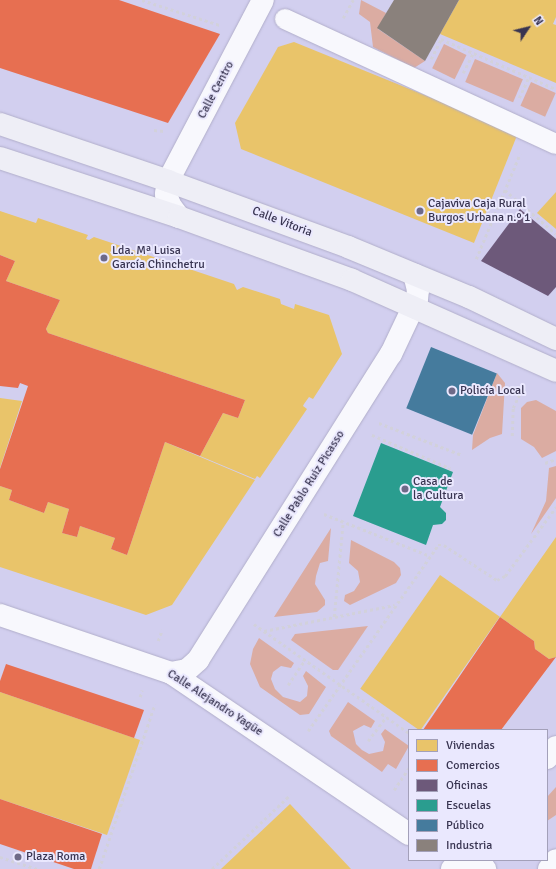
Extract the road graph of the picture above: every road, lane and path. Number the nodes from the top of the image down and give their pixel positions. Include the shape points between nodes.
1 (142, 0) edge
2 (263, 0) edge
3 (353, 0) edge
4 (349, 8) dead end
5 (285, 20) dead end
6 (223, 26) dead end
7 (420, 81) junction
8 (556, 88) edge
9 (0, 124) edge
10 (529, 131) junction
11 (556, 144) edge
12 (0, 158) edge
13 (168, 181) junction
14 (505, 190) junction
15 (179, 217) junction
16 (556, 234) edge
17 (476, 259) dead end
18 (414, 274) junction
19 (414, 307) junction
20 (556, 339) edge
21 (556, 371) edge
22 (525, 382) dead end
23 (379, 422) dead end
24 (372, 435) dead end
25 (512, 436) dead end
26 (462, 455) dead end
27 (556, 458) edge
28 (545, 463) dead end
29 (449, 470) dead end
30 (556, 507) edge
31 (324, 514) dead end
32 (343, 521) junction
33 (430, 556) junction
34 (395, 605) junction
35 (0, 615) edge
36 (334, 618) junction
37 (254, 624) dead end
38 (264, 631) junction
39 (305, 660) junction
40 (171, 672) junction
41 (340, 684) junction
42 (288, 685) dead end
43 (156, 704) dead end
44 (386, 717) junction
45 (308, 731) dead end
46 (408, 732) edge
47 (368, 741) dead end
48 (556, 747) edge
49 (548, 757) edge
50 (408, 769) edge
51 (394, 790) dead end
52 (290, 796) dead end
53 (408, 833) edge
54 (0, 856) edge
55 (556, 860) edge
56 (461, 861) edge
57 (465, 861) edge
58 (37, 869) edge
59 (99, 869) edge
60 (212, 869) edge
61 (452, 869) edge
62 (485, 869) edge
63 (549, 869) edge

1 - 6 path
2 - 13 street, Calle Centro
3 - 4 path
5 - 7 street
7 - 8 path via 442,40
7 - 10 street
9 - 13 highway, Calle Vitoria
10 - 11 street
10 - 14 path
12 - 15 highway
13 - 15 street via 166,194 170,206
13 - 18 highway, Calle Vitoria
14 - 16 path
14 - 17 path
15 - 19 highway via 352,280
18 - 19 street, Calle Pablo Ruiz Picasso via 418,290
18 - 20 highway, Calle Vitoria via 469,296
19 - 21 highway
19 - 40 street, Calle Pablo Ruiz Picasso via 391,354 198,660 187,670
22 - 25 path via 513,408
23 - 26 path
24 - 29 path via 450,468
27 - 28 path
30 - 33 path via 505,576 497,580 444,545 438,545
31 - 32 path
32 - 33 path
32 - 36 path
33 - 34 path
34 - 36 path
34 - 41 path
35 - 40 street, Calle Alejandro Yagüe
36 - 38 path
37 - 38 path
38 - 39 path
39 - 41 path
39 - 42 path
40 - 53 street, Calle Alejandro Yagüe
41 - 44 path
41 - 45 path
43 - 59 path
44 - 46 path
44 - 47 path
48 - 49 street
50 - 51 path
52 - 60 path
54 - 58 path
55 - 63 street
56 - 61 street
57 - 62 street

